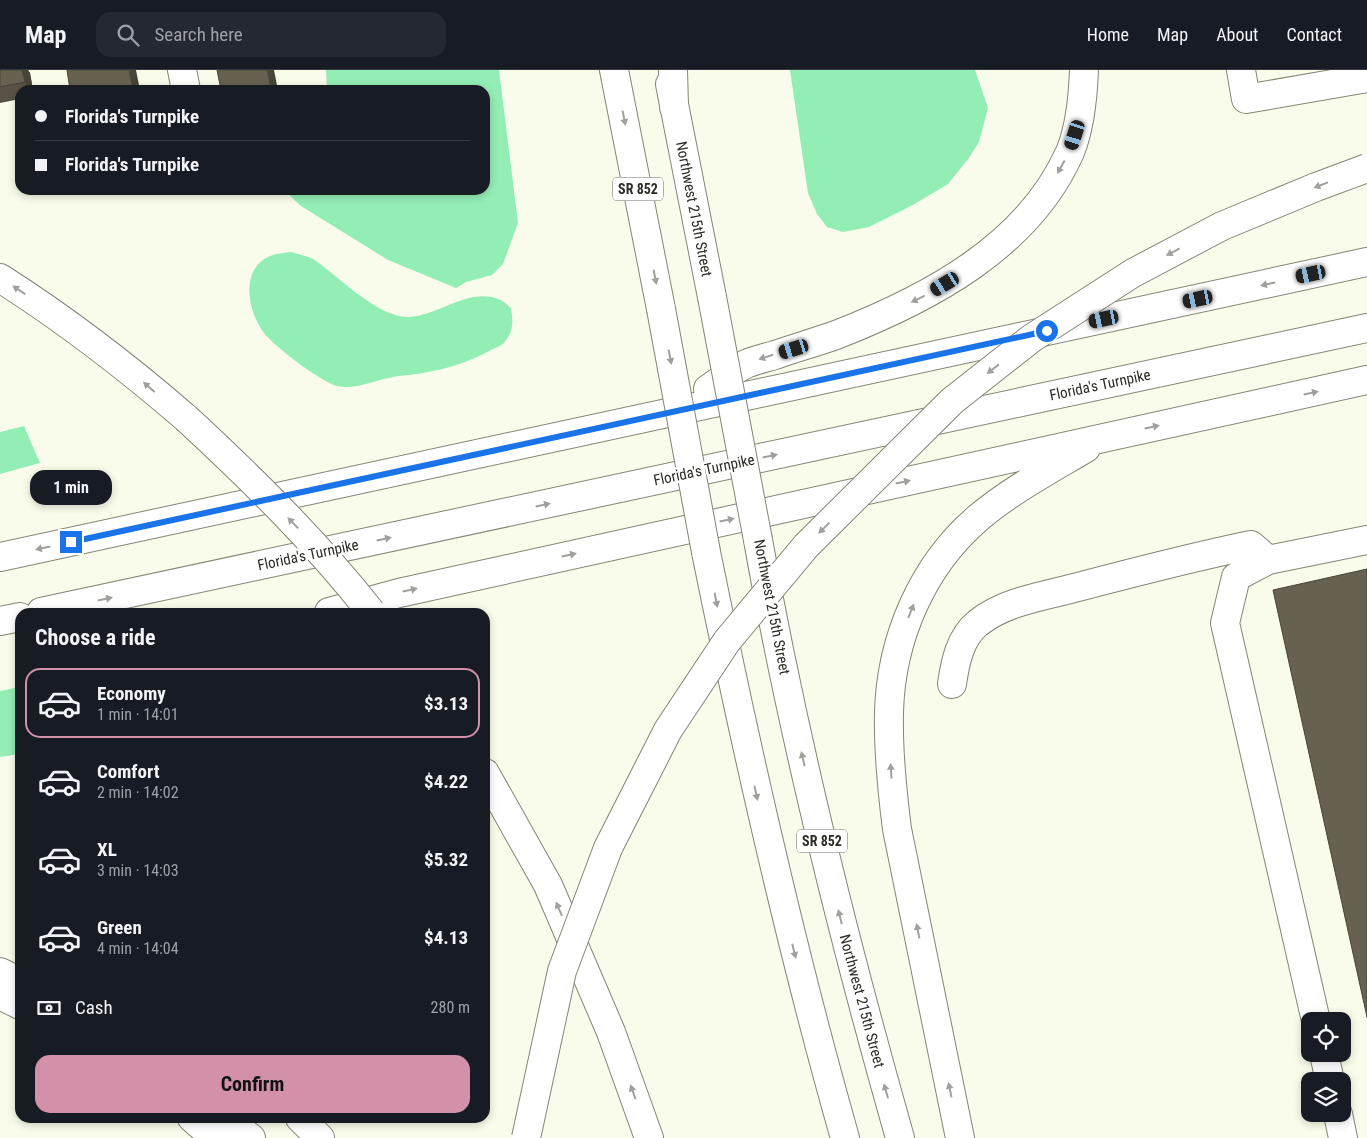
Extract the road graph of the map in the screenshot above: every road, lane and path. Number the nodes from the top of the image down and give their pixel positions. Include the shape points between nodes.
1 (182, 70) edge
2 (614, 70) edge
3 (667, 70) edge
4 (673, 70) edge
5 (1084, 70) edge
6 (1241, 70) edge
7 (1367, 78) edge
8 (185, 85) edge
9 (674, 107) junction
10 (1367, 168) edge
11 (1367, 262) edge
12 (0, 278) edge
13 (1367, 328) edge
14 (1367, 380) edge
15 (673, 412) junction
16 (1104, 437) junction
17 (1367, 540) edge
18 (0, 557) edge
19 (1268, 560) junction
20 (60, 608) edge
21 (344, 608) edge
22 (369, 608) edge
23 (15, 618) edge
24 (0, 621) edge
25 (952, 684) dead end
26 (490, 783) edge
27 (0, 972) edge
28 (15, 980) edge
29 (0, 995) edge
30 (15, 1002) edge
31 (1314, 1012) edge
32 (1340, 1122) edge
33 (198, 1123) edge
34 (230, 1123) edge
35 (305, 1123) edge
36 (215, 1138) edge
37 (250, 1138) edge
38 (320, 1138) edge
39 (526, 1138) edge
40 (649, 1138) edge
41 (845, 1138) edge
42 (900, 1138) edge
43 (960, 1138) edge
44 (1343, 1138) edge

1 - 8 main road
2 -> 41 main road, SR 852, bridge via 731,674 770,852
3 - 9 main road, Northwest 215th Street / SR 852
4 - 9 main road
5 -> 15 main road via 1080,112 1070,151 1047,193 996,246 928,294 836,334 745,364
6 - 7 main road via 1246,98
42 -> 9 main road, Northwest 215th Street / SR 852, bridge via 819,828 781,655
10 -> 39 main road, bridge via 1222,226 1133,273 1032,338 952,401 806,546 727,641 668,730 608,848 562,970
11 -> 15 main road
22 -> 12 main road, bridge via 297,526 186,418 86,336
20 -> 13 main road, Florida's Turnpike
16 -> 14 main road
15 -> 18 main road
21 -> 16 main road via 398,593
43 -> 16 main road via 897,829 889,745 892,676 916,598 956,539 1002,500
17 - 19 main road
19 - 25 main road via 1251,545 1190,558 998,610 977,623 966,637 955,661
19 - 31 main road via 1236,577 1225,623
23 - 24 main road
40 -> 26 main road via 611,1032 548,885
27 - 28 main road
29 - 30 main road
32 - 44 main road
33 - 36 main road
34 - 37 main road
35 - 38 main road

